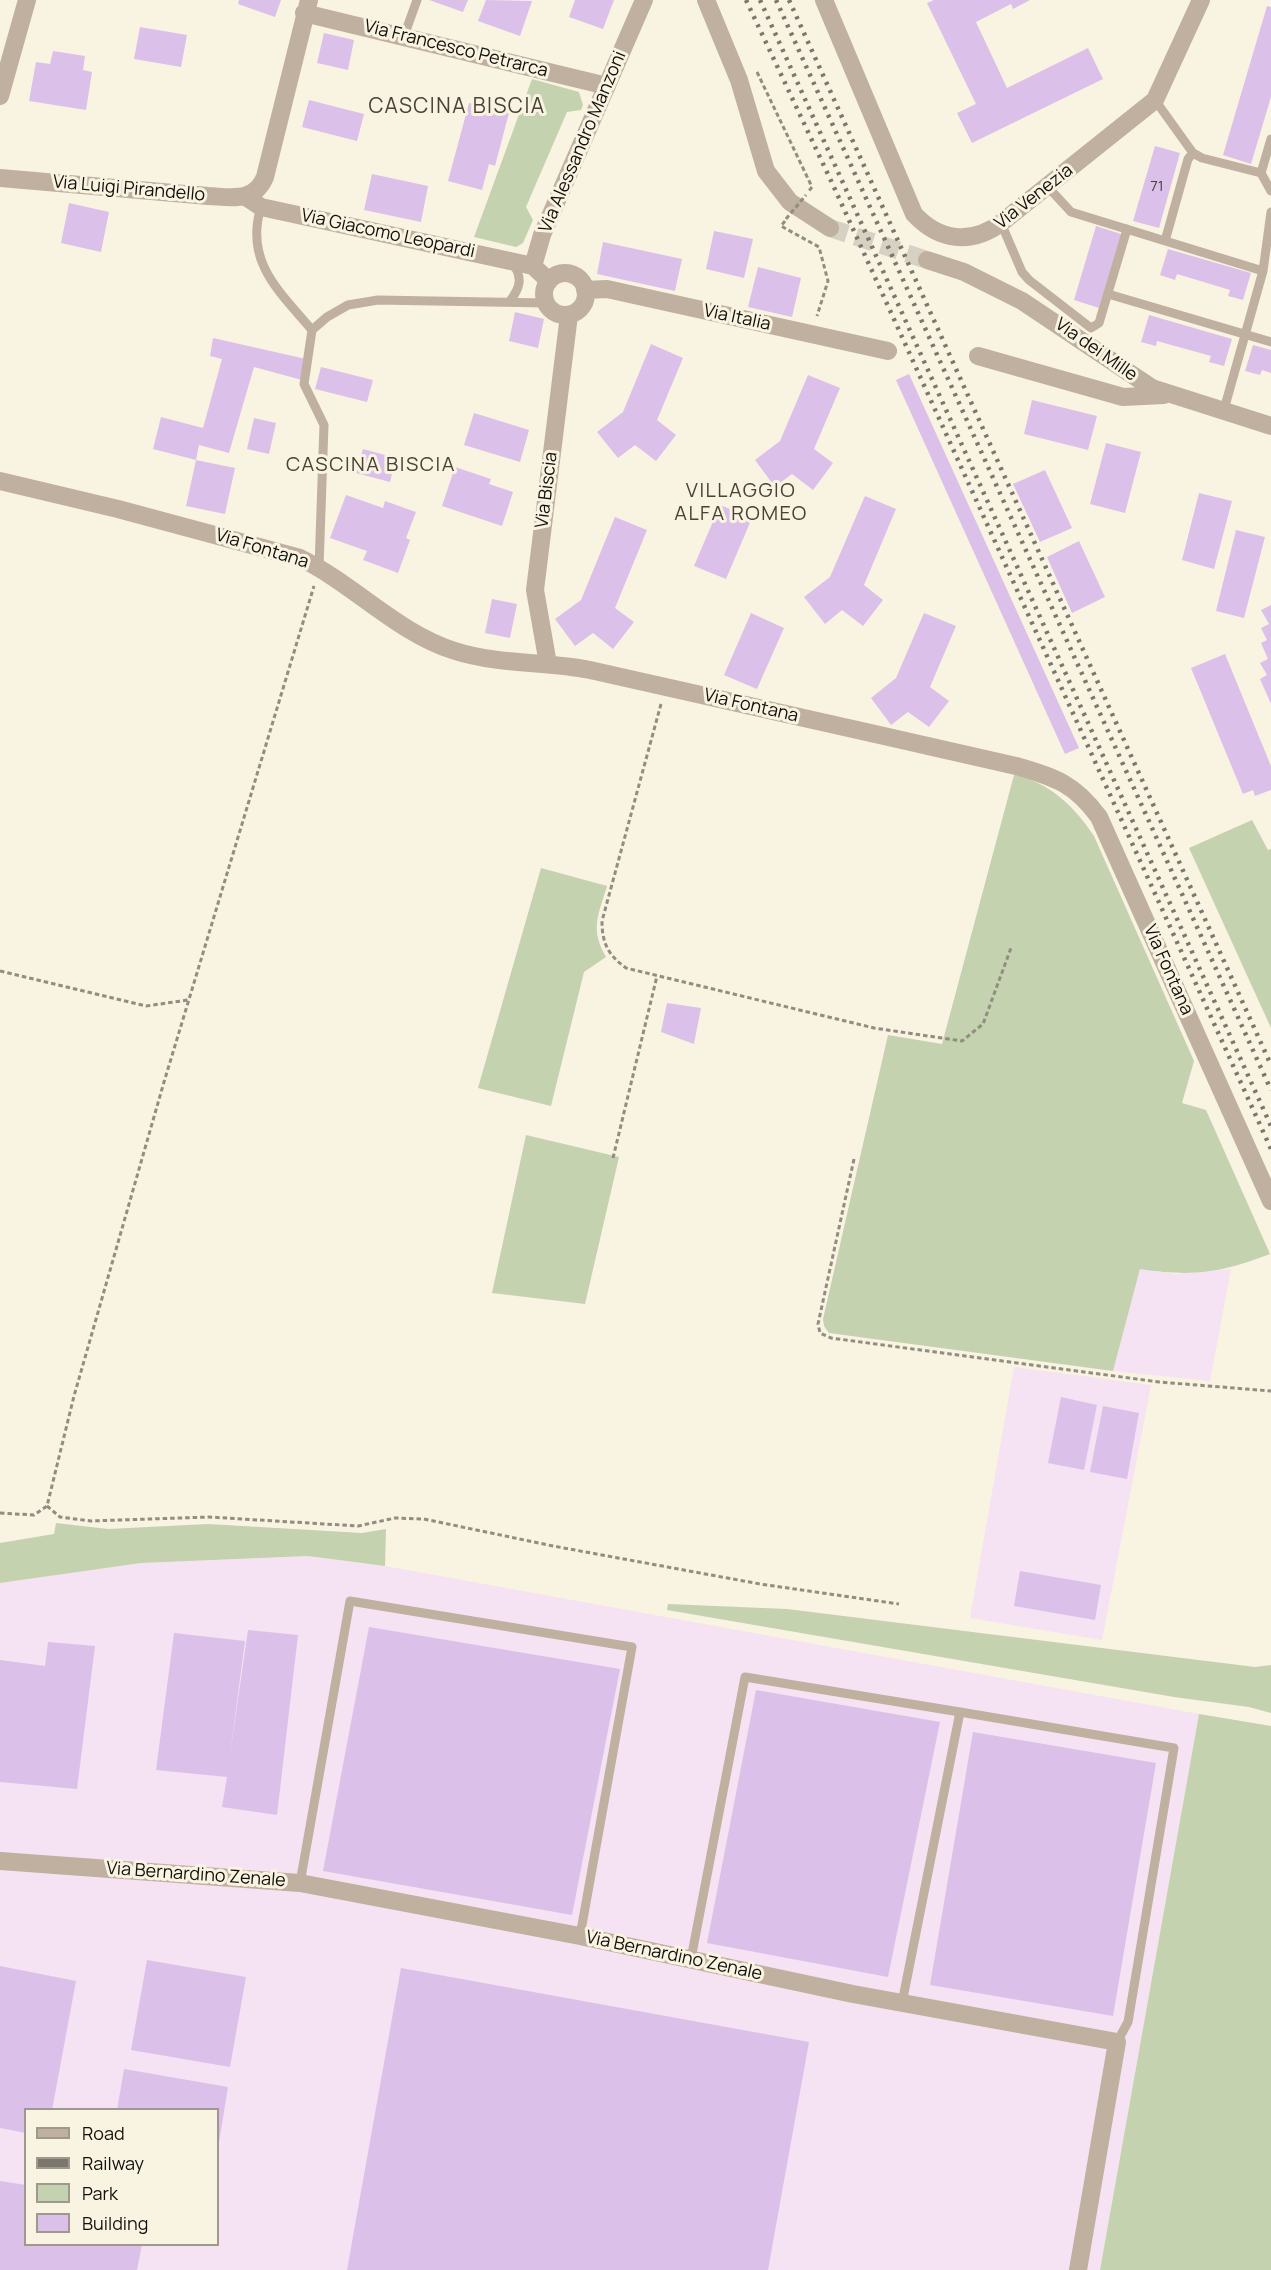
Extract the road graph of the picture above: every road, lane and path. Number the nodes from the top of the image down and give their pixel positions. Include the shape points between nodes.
1 (27, 0) edge
2 (417, 0) edge
3 (644, 0) edge
4 (706, 0) edge
5 (824, 0) edge
6 (1201, 0) edge
7 (306, 6) edge
8 (404, 36) junction
9 (752, 62) dead end
10 (608, 86) junction
11 (0, 96) edge
12 (1155, 100) junction
13 (1271, 139) edge
14 (1193, 153) junction
15 (1261, 173) junction
16 (0, 178) edge
17 (1048, 187) junction
18 (1271, 191) edge
19 (255, 198) junction
20 (1271, 212) edge
21 (1001, 224) junction
22 (830, 228) tunnel mouth
23 (1127, 229) junction
24 (1165, 241) junction
25 (509, 260) junction
26 (927, 260) tunnel mouth
27 (533, 266) junction
28 (1263, 271) junction
29 (549, 281) junction
30 (585, 290) junction
31 (1108, 294) junction
32 (510, 301) junction
33 (546, 303) junction
34 (570, 315) junction
35 (312, 330) junction
36 (812, 334) junction
37 (1245, 334) junction
38 (1271, 336) edge
39 (1266, 341) edge
40 (888, 351) dead end
41 (978, 356) dead end
42 (1169, 395) junction
43 (1223, 412) junction
44 (1271, 426) edge
45 (0, 481) edge
46 (319, 567) junction
47 (548, 664) junction
48 (665, 687) junction
49 (1011, 948) dead end
50 (0, 970) edge
51 (657, 975) junction
52 (188, 1000) junction
53 (613, 1158) dead end
54 (854, 1159) dead end
55 (1271, 1201) edge
56 (1271, 1391) edge
57 (47, 1506) junction
58 (0, 1513) edge
59 (899, 1604) dead end
60 (960, 1712) junction
61 (0, 1861) edge
62 (300, 1882) junction
63 (580, 1936) junction
64 (691, 1959) junction
65 (902, 2003) junction
66 (1117, 2042) junction
67 (1078, 2270) edge

1 - 11 street
2 - 8 lane
3 - 10 street, Via Alessandro Manzoni
4 - 22 street via 739,80 766,171 790,202
5 - 21 street, Via Venezia via 914,214 926,227 957,237 974,238
6 - 12 street, Via Venezia
7 - 8 street, Via Francesco Petrarca
7 - 19 street via 265,177
8 - 10 street, Via Francesco Petrarca
9 - 36 path, bridge via 812,187 781,226 819,247 828,274
10 - 27 street, Via Alessandro Manzoni via 542,235
12 - 14 lane
12 - 17 street, Via Venezia
13 - 15 lane
14 - 15 lane
14 - 24 lane
15 - 18 lane
16 - 19 street, Via Luigi Pirandello
17 - 21 street, Via Venezia
17 - 23 lane via 1071,212
19 - 25 street, Via Giacomo Leopardi
19 - 35 lane via 258,253 268,278
20 - 28 lane
21 - 31 lane via 1022,272 1084,325 1091,328 1099,323
23 - 24 lane
23 - 31 lane
24 - 28 lane
25 - 27 street, Via Giacomo Leopardi
25 - 32 lane via 519,272 520,286
26 - 42 street, Via dei Mille via 1004,291 1056,322 1140,382
27 - 29 street
28 - 37 lane
29 - 30 street via 567,273 579,279
29 - 33 street via 544,291
30 - 34 street via 584,303
30 - 36 street, Via Italia via 607,289
31 - 37 lane
32 - 33 lane
32 - 35 lane via 378,300 348,305
33 - 34 street via 555,313
34 - 47 street, Via Biscia via 536,590
35 - 46 lane via 304,384 324,425
36 - 40 street, Via Italia
37 - 39 lane
37 - 43 lane
38 - 39 lane
41 - 42 street via 1123,397
42 - 43 street, Via dei Mille
43 - 44 street, Via dei Mille
45 - 46 street, Via Fontana via 281,552
46 - 47 street, Via Fontana via 431,641 486,658
46 - 52 path
47 - 48 street, Via Fontana
48 - 51 path via 602,928 606,948 614,960 626,968
48 - 55 street, Via Fontana via 1016,766 1066,783 1085,798 1099,817
49 - 51 path via 983,1023 962,1041 874,1028
50 - 52 path via 146,1006
51 - 53 path
52 - 57 path via 77,1387
54 - 56 path via 818,1324 820,1333 831,1338 1148,1380
57 - 58 path via 34,1515
57 - 59 path via 60,1517 91,1521 208,1517 358,1526 395,1518 424,1519 749,1582
60 - 64 lane via 745,1677
60 - 65 lane
60 - 66 lane via 1174,1748 1128,2022
61 - 62 street, Via Bernardino Zenale
62 - 63 street, Via Bernardino Zenale
62 - 63 lane via 350,1601 632,1647
63 - 64 street, Via Bernardino Zenale
64 - 65 street, Via Bernardino Zenale
65 - 66 street, Via Bernardino Zenale
66 - 67 street

